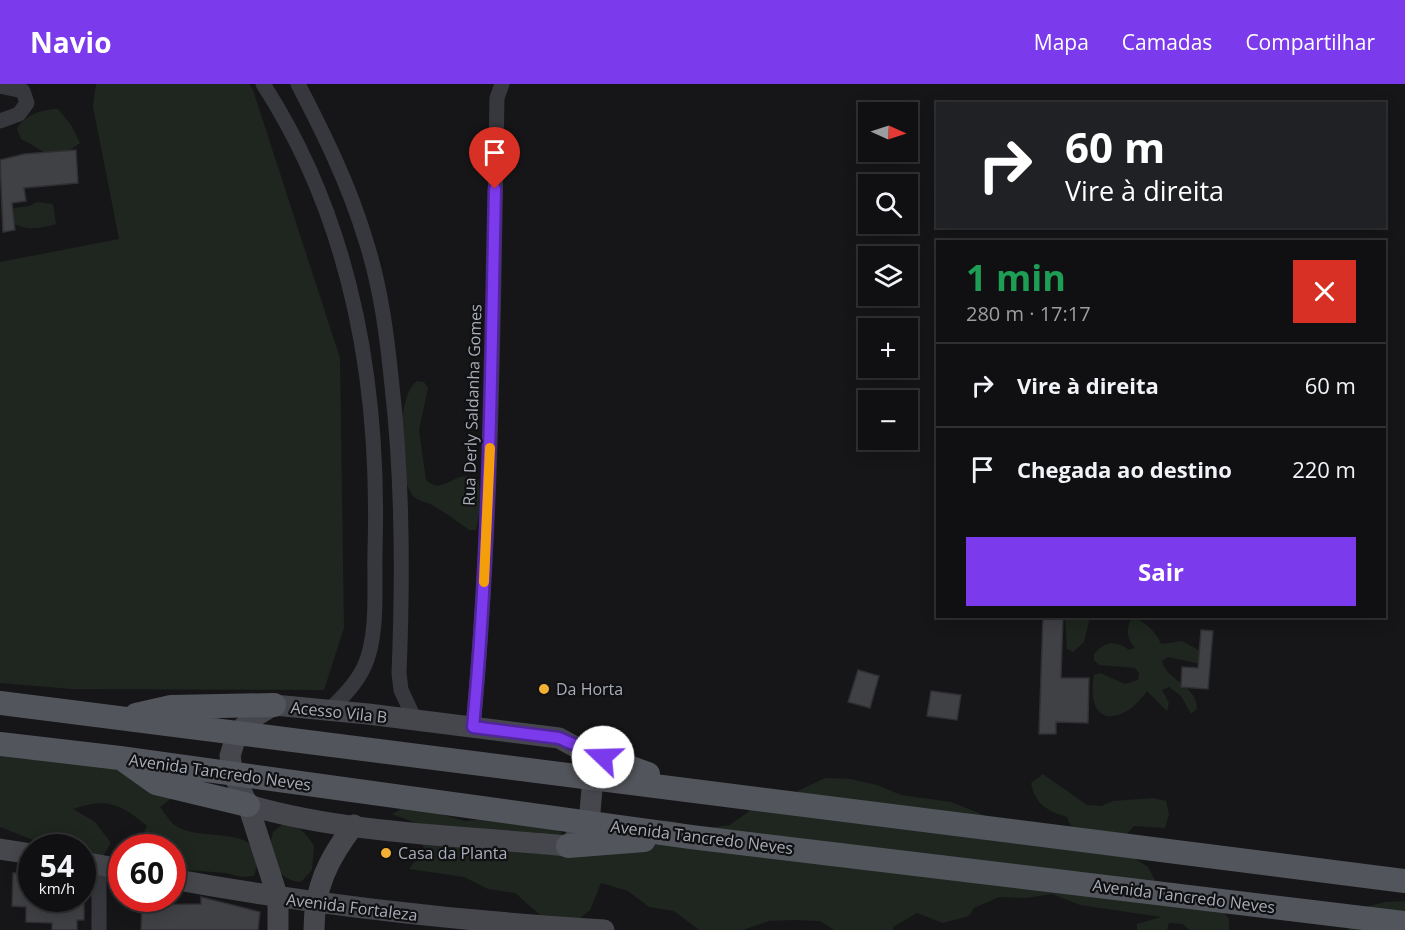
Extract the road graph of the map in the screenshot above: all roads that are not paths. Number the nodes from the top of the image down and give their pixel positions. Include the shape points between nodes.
1 (263, 84) edge
2 (298, 84) edge
3 (502, 84) edge
4 (0, 86) edge
5 (0, 121) edge
6 (0, 703) edge
7 (274, 705) junction
8 (330, 709) junction
9 (119, 719) junction
10 (415, 720) junction
11 (473, 727) junction
12 (237, 733) junction
13 (0, 744) edge
14 (581, 750) junction
15 (120, 758) junction
16 (233, 774) junction
17 (594, 777) junction
18 (690, 789) junction
19 (248, 805) junction
20 (589, 823) junction
21 (354, 825) junction
22 (691, 837) junction
23 (568, 846) junction
24 (0, 849) edge
25 (18, 852) edge
26 (1405, 881) edge
27 (186, 882) edge
28 (278, 898) junction
29 (314, 902) junction
30 (96, 905) edge
31 (1345, 923) edge
32 (1405, 923) edge
33 (491, 927) edge
34 (99, 930) edge
35 (278, 930) edge
36 (314, 930) edge
37 (604, 930) edge

1 - 8 street via 315,177 344,261 363,343 373,412 377,497 373,630 364,666
2 - 10 street via 327,141 365,238 385,314 402,522 399,673 401,690
3 - 11 street, Rua Derly Saldanha Gomes via 497,98 482,632
4 - 5 street via 23,91 27,104 19,114
6 - 9 main road
7 - 8 street, Acesso Vila B
7 - 9 main road via 171,707
7 - 12 street, Acesso Vila B
8 - 10 street, Acesso Vila B
9 - 12 main road
10 - 11 street, Acesso Vila B
11 - 14 street, Acesso Vila B via 559,738
12 - 16 street via 230,756
12 - 17 main road
13 - 15 main road, Avenida Tancredo Neves
14 - 17 street
14 - 18 main road
15 - 16 main road, Avenida Tancredo Neves
15 - 19 main road via 156,783
16 - 19 street
16 - 20 main road, Avenida Tancredo Neves
17 - 18 main road
17 - 20 street
18 - 26 main road
19 - 21 street
19 - 28 street
20 - 22 main road, Avenida Tancredo Neves
20 - 23 street
21 - 23 street
21 - 29 street via 341,842
22 - 23 main road
22 - 31 main road, Avenida Tancredo Neves
24 - 25 street
27 - 28 street, Avenida Fortaleza
28 - 29 street, Avenida Fortaleza
28 - 35 street
29 - 33 street, Avenida Fortaleza
29 - 36 street
30 - 34 street
31 - 32 main road, Avenida Tancredo Neves
33 - 37 street, Avenida Fortaleza

